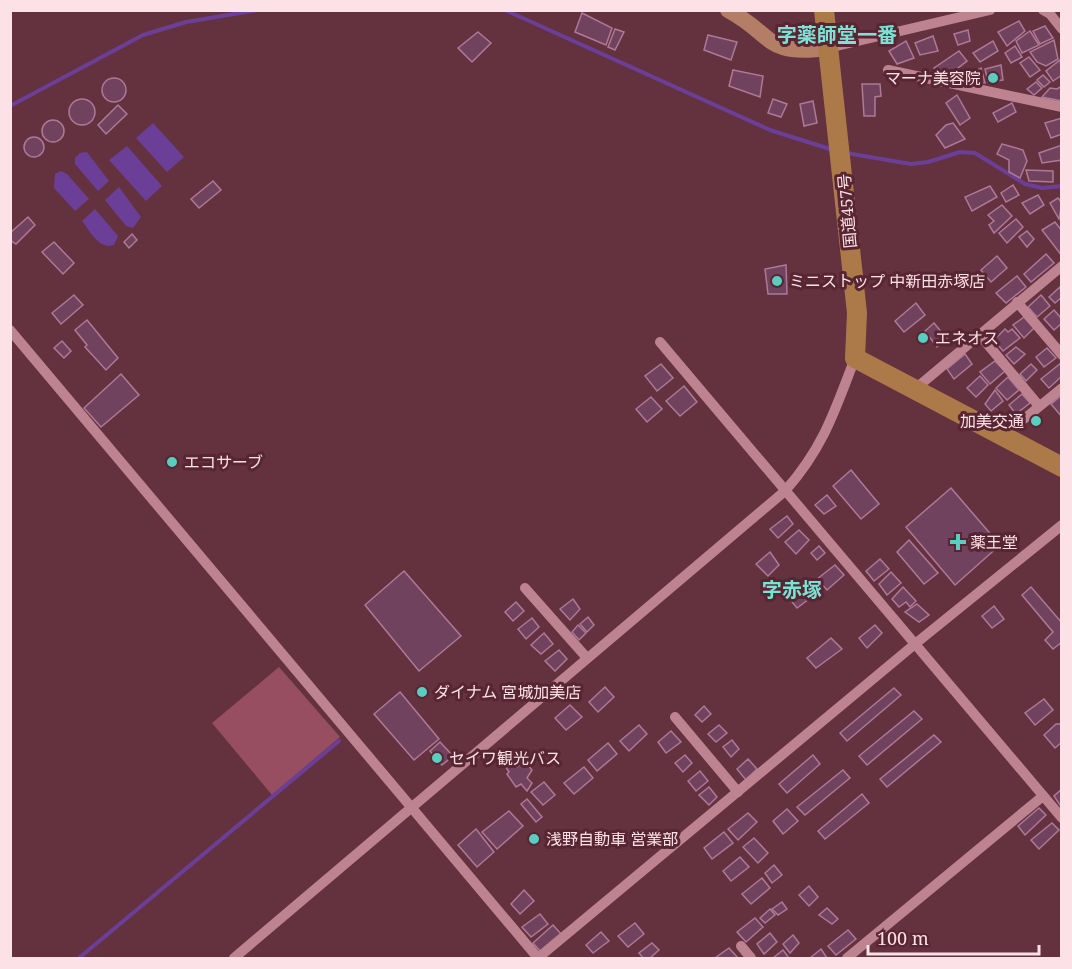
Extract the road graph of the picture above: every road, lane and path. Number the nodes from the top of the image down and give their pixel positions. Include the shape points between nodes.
1 (728, 10) edge
2 (990, 10) edge
3 (824, 11) edge
4 (1049, 12) edge
5 (1062, 29) edge
6 (828, 48) junction
7 (888, 70) dead end
8 (1062, 107) edge
9 (1059, 272) edge
10 (1017, 302) junction
11 (10, 330) edge
12 (979, 334) junction
13 (660, 342) dead end
14 (1062, 356) edge
15 (855, 358) junction
16 (1062, 388) edge
17 (915, 389) junction
18 (1039, 406) junction
19 (1024, 419) dead end
20 (1062, 466) edge
21 (785, 491) junction
22 (1062, 525) edge
23 (525, 588) dead end
24 (915, 644) junction
25 (587, 658) junction
26 (675, 717) dead end
27 (738, 792) junction
28 (1043, 796) junction
29 (411, 808) junction
30 (1062, 818) edge
31 (741, 946) dead end
32 (234, 958) edge
33 (538, 958) edge
34 (752, 958) edge
35 (846, 958) edge

1 - 6 main road via 779,48
2 - 6 street
3 - 6 highway, 国道457号
4 - 5 street
6 - 15 highway, 国道457号 via 856,313
7 - 8 street
9 - 10 street
10 - 12 street
10 - 14 street
11 - 29 street
12 - 17 street
12 - 18 street
13 - 21 street
15 - 17 highway
15 - 21 street via 825,438
16 - 18 street
17 - 20 highway
18 - 19 street
21 - 24 street
21 - 25 street
22 - 24 street
23 - 25 street
24 - 27 street
24 - 28 street
25 - 29 street
26 - 27 street
27 - 33 street
28 - 30 street
28 - 35 street
29 - 32 street
29 - 33 street
31 - 34 street

